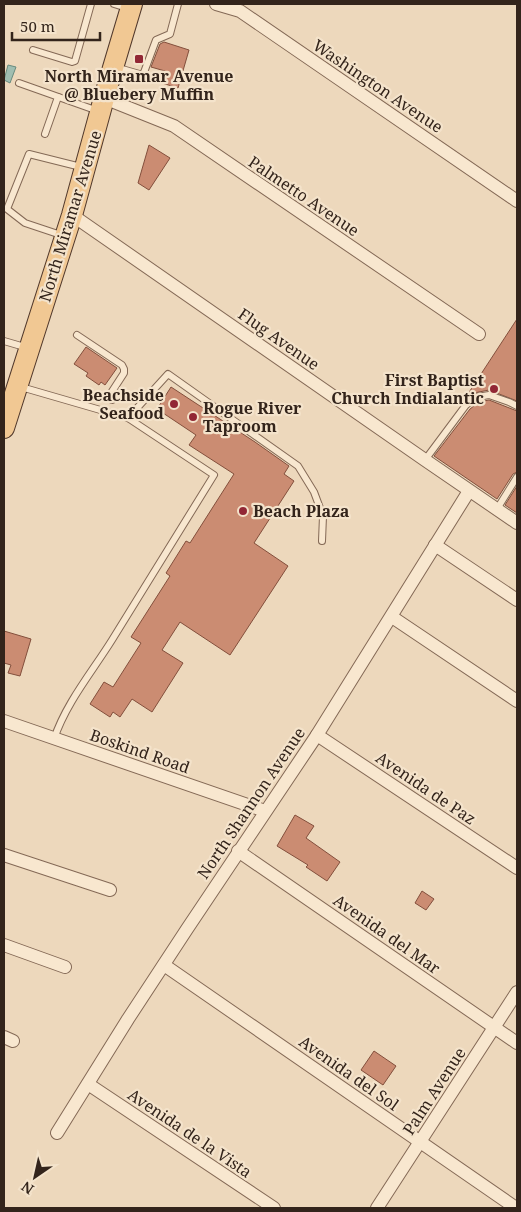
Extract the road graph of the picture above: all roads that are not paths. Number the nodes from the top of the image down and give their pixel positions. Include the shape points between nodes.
1 (91, 4) edge
2 (178, 4) edge
3 (216, 4) edge
4 (126, 6) edge
5 (32, 50) dead end
6 (114, 66) junction
7 (19, 83) dead end
8 (58, 97) junction
9 (102, 105) junction
10 (46, 134) dead end
11 (85, 168) junction
12 (517, 201) edge
13 (72, 215) junction
14 (66, 237) junction
15 (478, 334) dead end
16 (77, 335) dead end
17 (4, 341) edge
18 (29, 349) junction
19 (15, 384) junction
20 (112, 400) dead end
21 (517, 406) edge
22 (128, 418) junction
23 (4, 428) edge
24 (425, 460) junction
25 (517, 477) edge
26 (470, 491) junction
27 (497, 509) junction
28 (517, 522) edge
29 (322, 541) dead end
30 (435, 545) junction
31 (517, 600) edge
32 (392, 617) junction
33 (517, 701) edge
34 (4, 721) edge
35 (317, 734) junction
36 (54, 738) junction
37 (265, 811) junction
38 (238, 851) junction
39 (4, 854) edge
40 (517, 868) edge
41 (110, 890) dead end
42 (4, 945) edge
43 (164, 965) junction
44 (66, 967) dead end
45 (517, 992) edge
46 (494, 1028) junction
47 (517, 1043) edge
48 (88, 1084) junction
49 (57, 1133) dead end
50 (420, 1143) junction
51 (274, 1208) edge
52 (377, 1208) edge
53 (516, 1208) edge

1 - 5 lane via 75,61
2 - 6 lane via 170,34 156,40 143,75
3 - 12 street, Washington Avenue via 240,11
4 - 6 main road, North Miramar Avenue
6 - 9 main road, North Miramar Avenue
7 - 8 lane
8 - 9 lane
8 - 10 lane
9 - 11 main road, North Miramar Avenue
9 - 15 street, Palmetto Avenue via 174,126
11 - 13 main road, North Miramar Avenue
11 - 14 lane via 29,154 7,209 25,223
13 - 14 main road, North Miramar Avenue
13 - 24 street, Flug Avenue
14 - 18 main road, North Miramar Avenue
16 - 20 lane via 122,365 124,373 111,393
17 - 18 lane
18 - 19 main road, North Miramar Avenue
19 - 22 lane
19 - 23 main road, North Miramar Avenue
21 - 24 lane via 489,395 477,397 466,405
22 - 29 lane via 168,374 298,466 314,492 323,516
22 - 36 lane via 214,475 68,708
24 - 26 street, Flug Avenue
25 - 27 lane
26 - 27 street, Flug Avenue
26 - 30 street, North Shannon Avenue
27 - 28 street, Flug Avenue
30 - 31 street
30 - 32 street, North Shannon Avenue
32 - 33 street
32 - 35 street, North Shannon Avenue
34 - 36 street, Boskind Road
35 - 37 street, North Shannon Avenue
35 - 40 street, Avenida de Paz
36 - 37 street, Boskind Road
37 - 38 street, North Shannon Avenue
38 - 43 street, North Shannon Avenue
38 - 46 street, Avenida del Mar
39 - 41 street
42 - 44 street
43 - 48 street, North Shannon Avenue
43 - 50 street, Avenida del Sol
45 - 46 street, Palm Avenue
46 - 47 street, Avenida del Mar
46 - 50 street, Palm Avenue
48 - 49 street, North Shannon Avenue
48 - 51 street, Avenida de la Vista
50 - 52 street, Palm Avenue
50 - 53 street, Avenida del Sol

